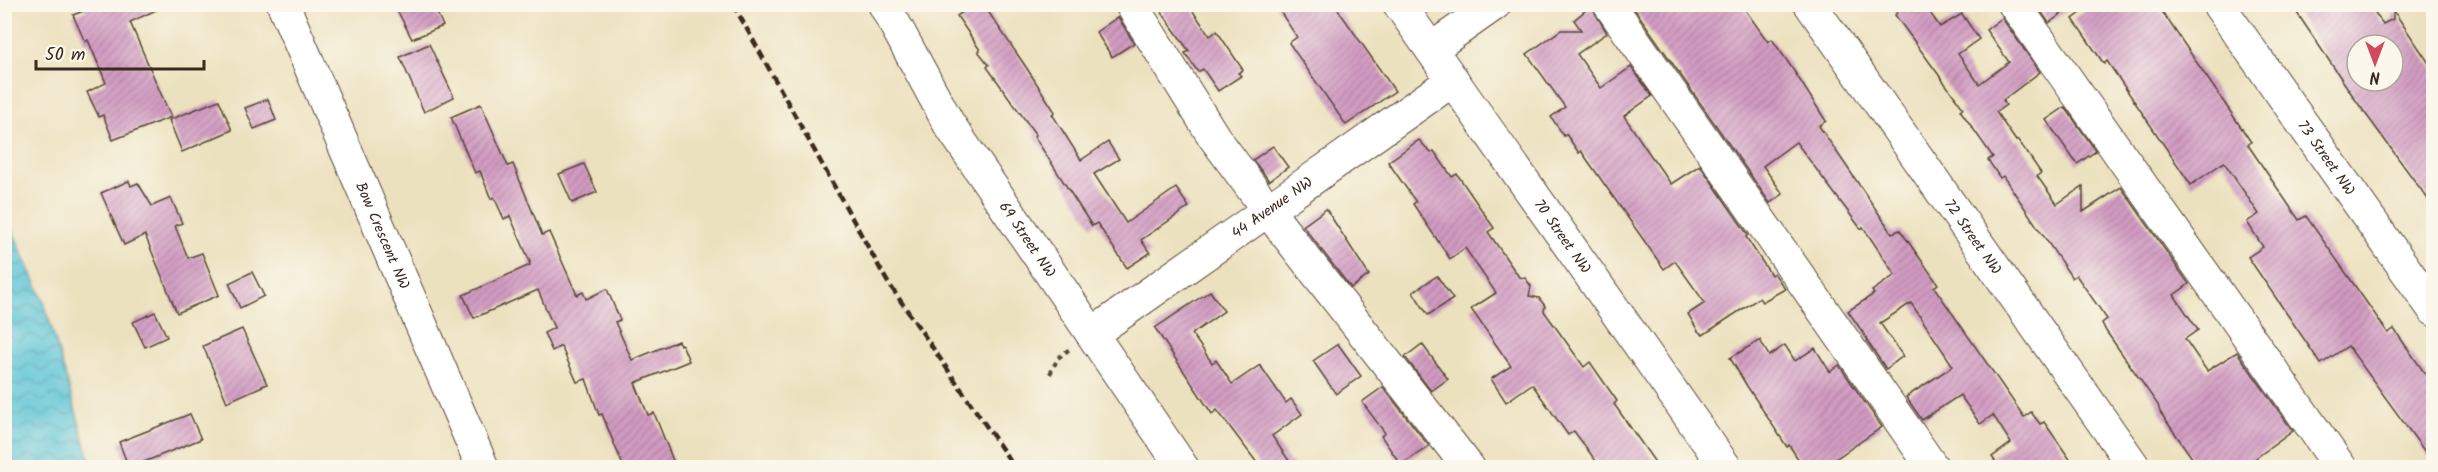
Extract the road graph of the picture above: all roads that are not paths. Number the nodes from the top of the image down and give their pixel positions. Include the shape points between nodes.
1 (283, 4) edge
2 (884, 4) edge
3 (1131, 4) edge
4 (1399, 4) edge
5 (1495, 4) edge
6 (1609, 4) edge
7 (1810, 4) edge
8 (2014, 4) edge
9 (2218, 4) edge
10 (1431, 49) junction
11 (1453, 80) junction
12 (1268, 211) junction
13 (2433, 310) edge
14 (1092, 334) junction
15 (483, 468) edge
16 (1184, 468) edge
17 (1469, 468) edge
18 (1726, 468) edge
19 (1933, 468) edge
20 (2135, 468) edge
21 (2341, 468) edge

1 - 15 street, Bow Crescent NW
2 - 14 street, 69 Street NW via 949,124
3 - 12 street via 1214,137
4 - 10 street, 70 Street NW
5 - 10 street
6 - 19 street
7 - 20 street, 72 Street NW
8 - 21 street
9 - 13 street, 73 Street NW
10 - 11 street, 70 Street NW
11 - 12 street, 44 Avenue NW
11 - 18 street, 70 Street NW
12 - 14 street, 44 Avenue NW
12 - 17 street
14 - 16 street, 69 Street NW

